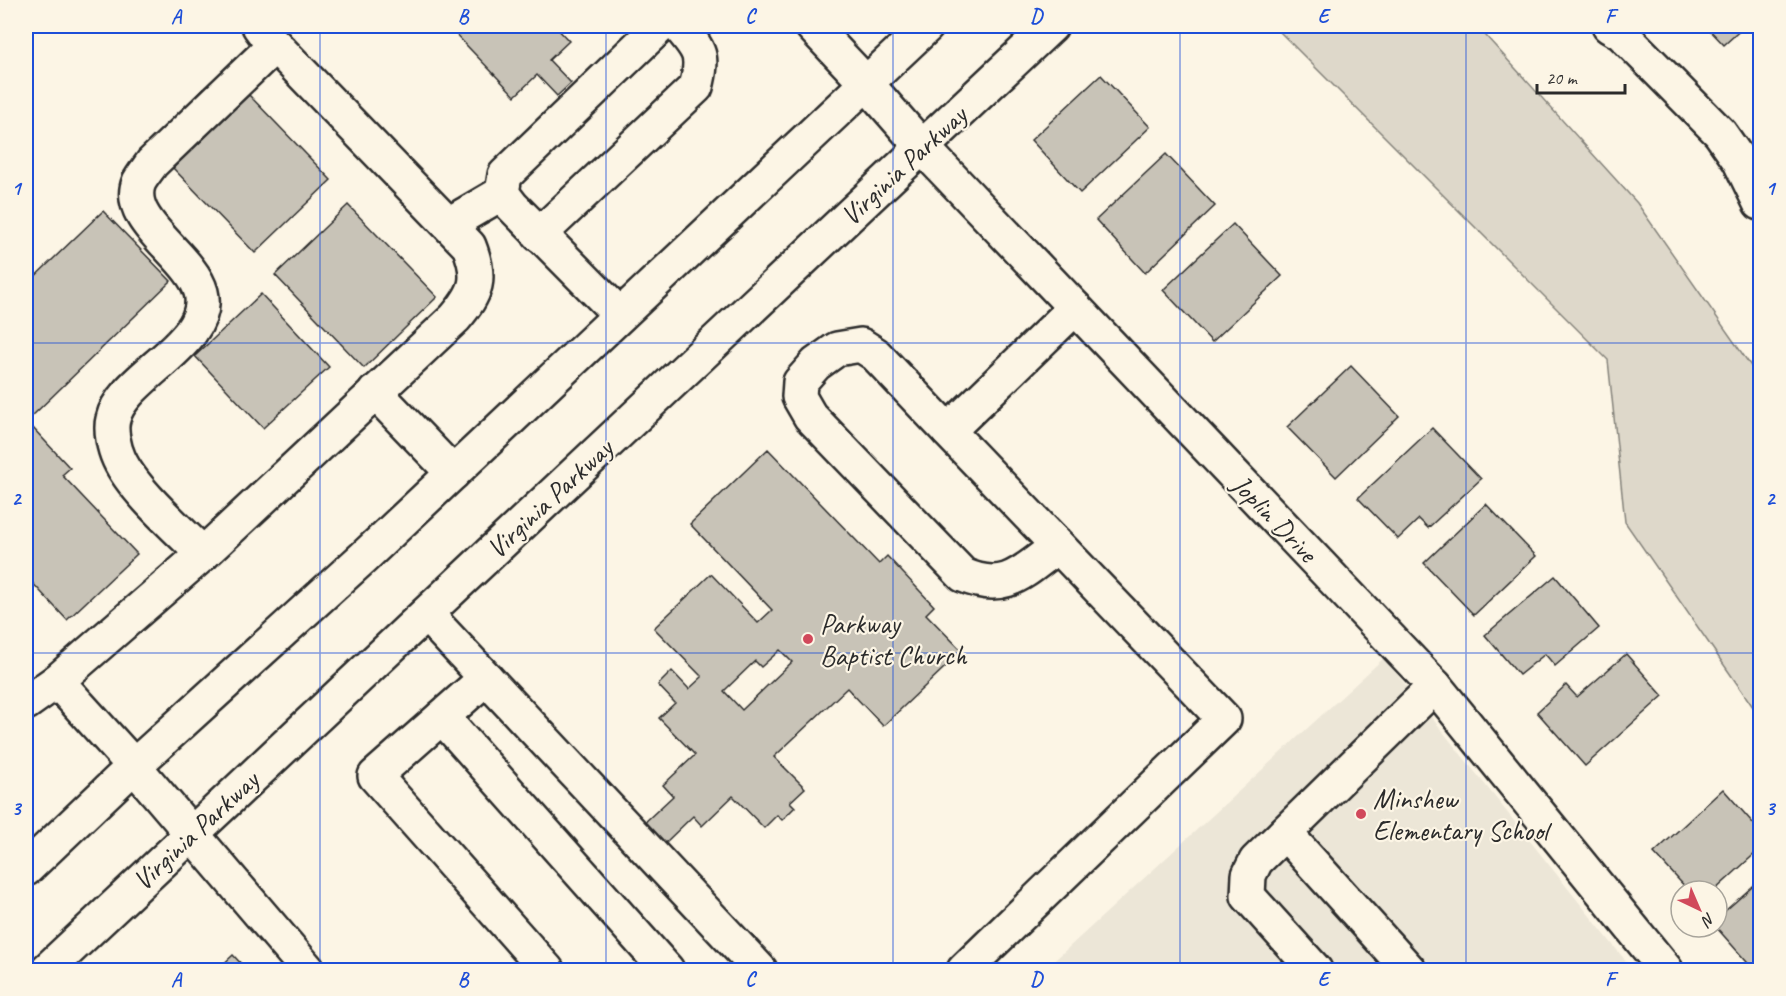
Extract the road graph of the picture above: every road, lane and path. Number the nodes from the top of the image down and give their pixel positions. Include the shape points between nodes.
1 (660, 26) edge
2 (678, 26) edge
3 (812, 26) edge
4 (927, 26) edge
5 (1051, 26) edge
6 (1609, 26) edge
7 (267, 35) edge
8 (867, 83) junction
9 (922, 147) junction
10 (502, 193) junction
11 (1761, 203) edge
12 (449, 224) junction
13 (539, 235) junction
14 (1075, 309) junction
15 (620, 315) junction
16 (375, 392) junction
17 (948, 431) junction
18 (453, 473) junction
19 (1058, 546) junction
20 (203, 554) junction
21 (426, 614) junction
22 (486, 678) junction
23 (57, 681) junction
24 (1435, 686) junction
25 (26, 703) edge
26 (442, 717) junction
27 (134, 766) junction
28 (1285, 833) junction
29 (191, 834) junction
30 (26, 869) edge
31 (47, 970) edge
32 (308, 970) edge
33 (547, 970) edge
34 (668, 970) edge
35 (760, 970) edge
36 (964, 970) edge
37 (1315, 970) edge
38 (1409, 970) edge
39 (1666, 970) edge

1 - 10 main road via 505,175
2 - 13 main road via 699,50 702,67 696,87
3 - 8 main road, Joplin Drive
4 - 8 main road
5 - 9 main road, Virginia Parkway
6 - 11 main road via 1621,33 1720,133
7 - 12 main road
7 - 20 main road via 152,163 139,183 137,200 142,217 190,269 201,293 201,308 187,338 127,395 113,418 114,440 120,461 133,481
8 - 9 main road, Joplin Drive
8 - 15 main road
9 - 14 main road, Joplin Drive
9 - 21 main road, Virginia Parkway
10 - 12 main road
10 - 13 main road
12 - 16 main road via 469,246 478,274 469,302
13 - 15 main road
14 - 17 main road
14 - 24 main road, Joplin Drive
15 - 18 main road
16 - 18 main road
16 - 20 main road
17 - 19 main road
17 - 19 main road via 875,354 861,345 837,349 800,382 799,397 810,416 963,575 999,584 1015,578
18 - 27 main road
19 - 36 main road via 1224,719
20 - 23 main road
21 - 22 main road
21 - 29 main road, Virginia Parkway
22 - 26 main road
22 - 35 main road
23 - 25 main road
23 - 27 main road
24 - 28 main road
24 - 39 main road, Joplin Drive
26 - 33 main road via 375,776
26 - 34 main road
27 - 29 main road
27 - 30 main road
28 - 37 main road via 1256,861 1248,875 1248,896
28 - 38 main road
29 - 31 main road, Virginia Parkway
29 - 32 main road

